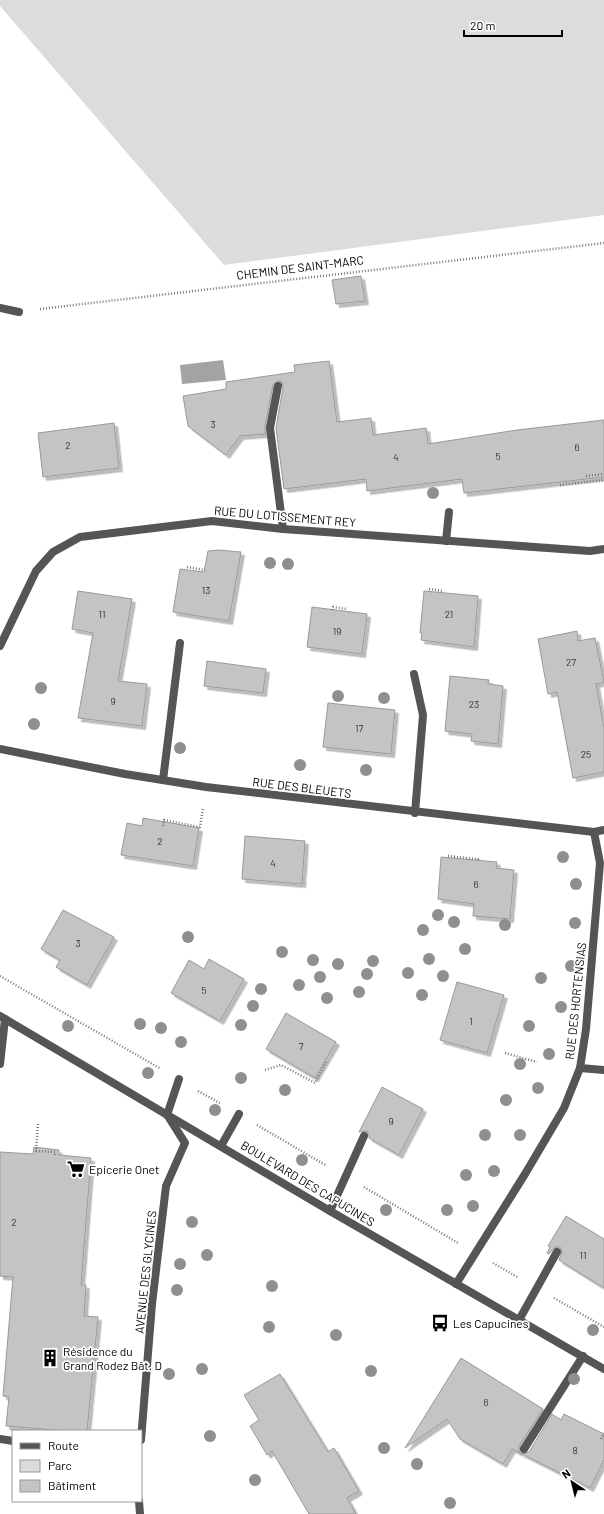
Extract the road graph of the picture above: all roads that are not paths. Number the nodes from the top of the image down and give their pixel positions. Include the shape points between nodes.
1 (0, 308) edge
2 (19, 312) road end
3 (278, 386) dead end
4 (449, 512) dead end
5 (284, 529) junction
6 (446, 541) junction
7 (604, 549) edge
8 (180, 643) dead end
9 (0, 646) edge
10 (414, 674) dead end
11 (0, 749) edge
12 (164, 780) junction
13 (415, 812) junction
14 (604, 830) edge
15 (594, 832) junction
16 (3, 1017) edge
17 (0, 1064) edge
18 (580, 1068) junction
19 (604, 1070) edge
20 (179, 1079) road end
21 (238, 1114) road end
22 (167, 1115) junction
23 (364, 1136) dead end
24 (221, 1146) junction
25 (330, 1211) junction
26 (557, 1252) dead end
27 (456, 1284) junction
28 (519, 1320) junction
29 (583, 1356) junction
30 (604, 1369) edge
31 (142, 1430) edge
32 (0, 1439) edge
33 (12, 1440) edge
34 (524, 1449) dead end
35 (139, 1502) edge
36 (140, 1514) edge

1 - 2 street
3 - 5 street via 270,428
4 - 6 street
5 - 6 street, RUE DU LOTISSEMENT REY
5 - 9 street, RUE DU LOTISSEMENT REY via 212,521 80,537 53,552 36,572
6 - 7 street, RUE DU LOTISSEMENT REY via 590,551
8 - 12 street
10 - 13 street via 422,715
11 - 12 street, RUE DES BLEUETS
12 - 13 street, RUE DES BLEUETS
13 - 15 street, RUE DES BLEUETS
14 - 15 street, RUE DES BLEUETS
15 - 18 street, RUE DES HORTENSIAS via 600,863 586,1029
16 - 17 street
16 - 22 street, BOULEVARD DES CAPUCINES
18 - 19 street
18 - 27 street, RUE DES HORTENSIAS via 564,1108
20 - 22 street
21 - 24 street
22 - 24 street, BOULEVARD DES CAPUCINES
22 - 31 street, AVENUE DES GLYCINES via 185,1143 166,1186 152,1304
23 - 25 street
24 - 25 street, BOULEVARD DES CAPUCINES
25 - 27 street, BOULEVARD DES CAPUCINES
26 - 28 street
27 - 28 street, BOULEVARD DES CAPUCINES
28 - 29 street, BOULEVARD DES CAPUCINES
29 - 30 street, BOULEVARD DES CAPUCINES
29 - 34 street
32 - 33 street
35 - 36 street

